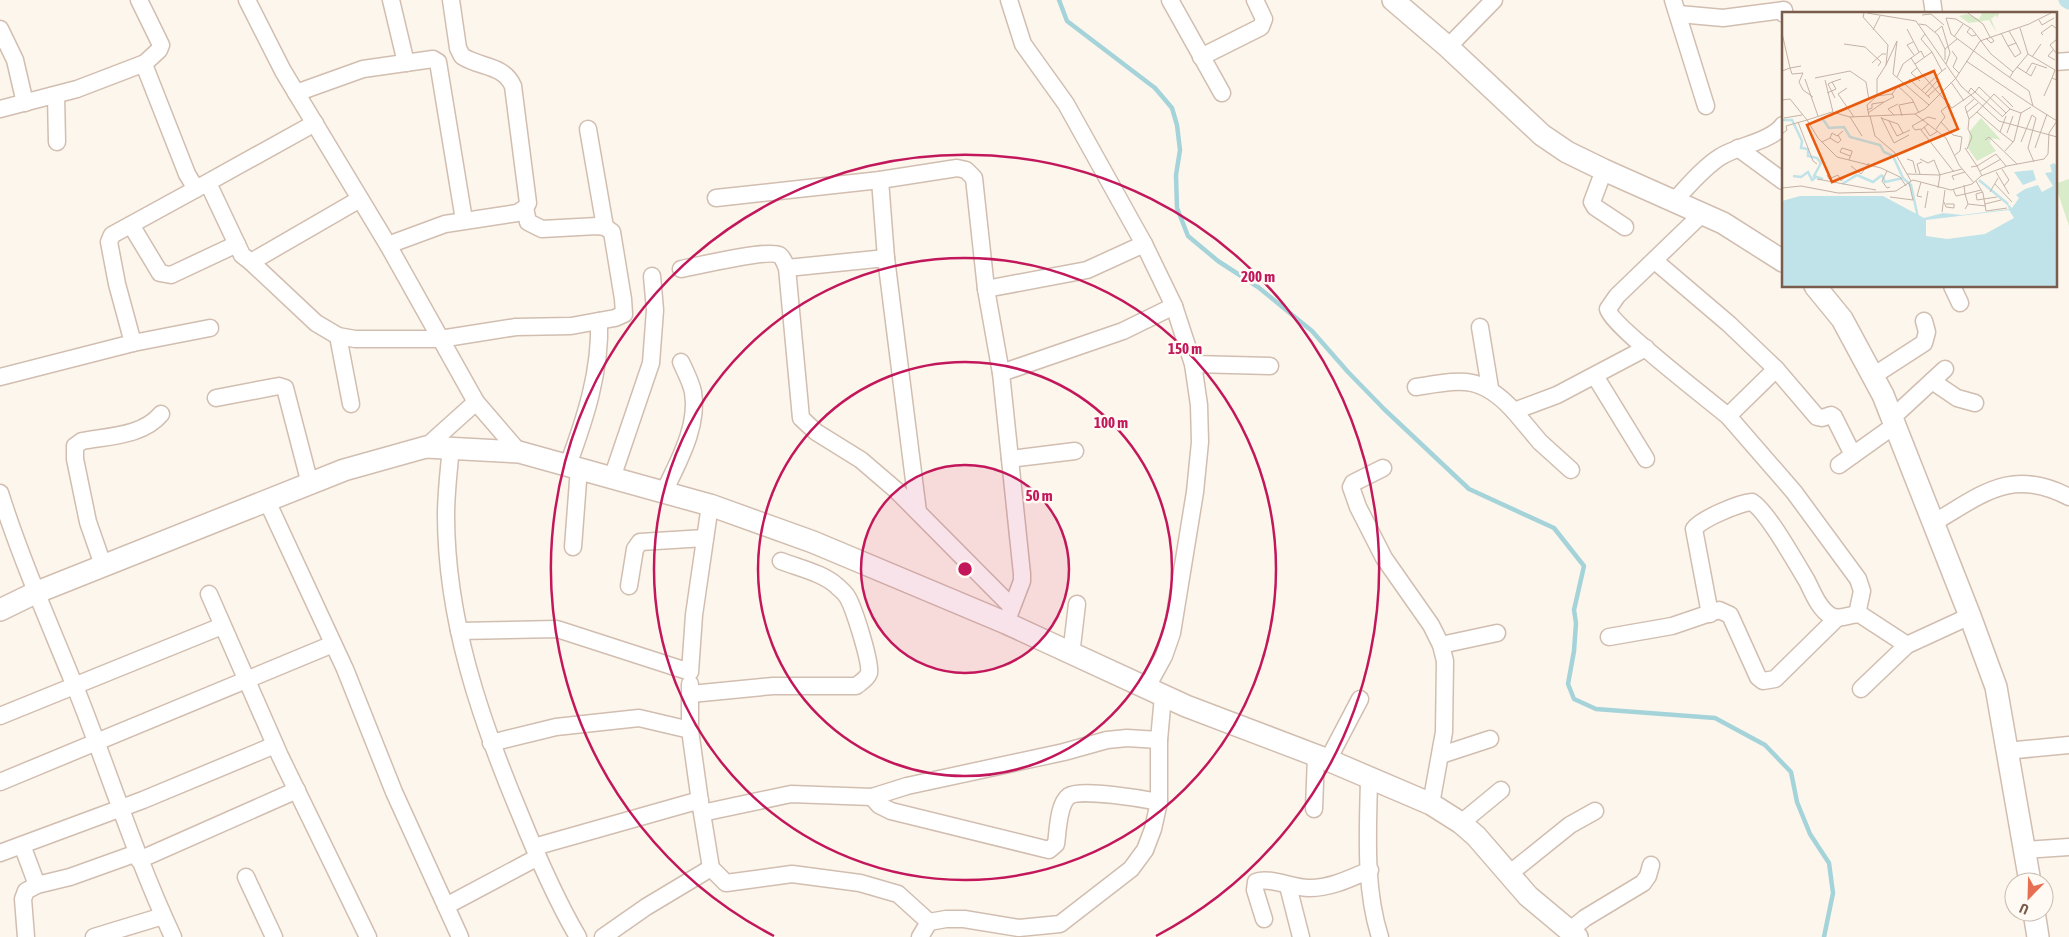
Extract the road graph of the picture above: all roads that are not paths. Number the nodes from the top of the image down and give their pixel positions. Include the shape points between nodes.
1 (139, 0) edge
2 (248, 0) edge
3 (391, 0) edge
4 (451, 0) edge
5 (1009, 0) edge
6 (1170, 0) edge
7 (1255, 0) edge
8 (1393, 0) edge
9 (1494, 0) edge
10 (1676, 7) edge
11 (1783, 8) edge
12 (0, 29) edge
13 (1448, 46) junction
14 (1201, 58) junction
15 (2069, 61) edge
16 (2056, 62) edge
17 (145, 63) junction
18 (406, 63) junction
19 (296, 93) junction
20 (1222, 93) dead end
21 (56, 95) junction
22 (25, 103) junction
23 (1706, 106) dead end
24 (0, 109) edge
25 (315, 123) junction
26 (1782, 126) edge
27 (588, 129) dead end
28 (57, 142) dead end
29 (1738, 148) junction
30 (1604, 170) junction
31 (1782, 179) edge
32 (880, 180) junction
33 (202, 186) junction
34 (716, 198) dead end
35 (360, 199) junction
36 (1675, 200) junction
37 (525, 208) junction
38 (1703, 213) junction
39 (464, 220) junction
40 (131, 224) junction
41 (605, 227) junction
42 (1625, 227) dead end
43 (237, 244) junction
44 (1144, 244) junction
45 (388, 245) junction
46 (886, 258) junction
47 (1782, 260) edge
48 (1655, 261) junction
49 (251, 262) junction
50 (787, 268) junction
51 (681, 269) dead end
52 (652, 276) dead end
53 (1817, 288) edge
54 (1953, 288) edge
55 (986, 289) junction
56 (1960, 303) dead end
57 (1174, 306) junction
58 (599, 321) junction
59 (1924, 321) dead end
60 (1480, 326) dead end
61 (210, 328) dead end
62 (338, 336) junction
63 (440, 339) junction
64 (134, 343) junction
65 (1646, 348) junction
66 (681, 362) dead end
67 (1193, 364) junction
68 (1270, 366) dead end
69 (1776, 369) junction
70 (1945, 369) dead end
71 (1001, 373) junction
72 (1595, 376) junction
73 (1873, 376) junction
74 (0, 377) edge
75 (1932, 381) junction
76 (1416, 387) dead end
77 (1490, 388) junction
78 (216, 398) dead end
79 (476, 402) junction
80 (1976, 403) dead end
81 (351, 404) dead end
82 (1514, 411) junction
83 (161, 414) dead end
84 (1728, 416) junction
85 (1894, 421) junction
86 (426, 447) junction
87 (451, 447) junction
88 (1075, 451) dead end
89 (519, 452) junction
90 (1010, 459) junction
91 (1646, 459) dead end
92 (574, 467) junction
93 (1384, 468) dead end
94 (1571, 470) dead end
95 (612, 478) junction
96 (310, 484) junction
97 (664, 492) junction
98 (0, 493) edge
99 (2069, 497) edge
100 (267, 501) junction
101 (710, 505) junction
102 (918, 512) junction
103 (1933, 523) junction
104 (705, 538) junction
105 (573, 547) dead end
106 (781, 561) dead end
107 (103, 565) junction
108 (629, 586) dead end
109 (35, 592) junction
110 (210, 594) dead end
111 (1077, 604) dead end
112 (0, 610) edge
113 (1710, 614) junction
114 (1857, 614) junction
115 (1008, 615) junction
116 (1970, 616) junction
117 (1837, 618) junction
118 (222, 626) junction
119 (459, 631) junction
120 (1498, 633) dead end
121 (1609, 637) dead end
122 (333, 644) junction
123 (1441, 645) junction
124 (1907, 645) junction
125 (1071, 655) junction
126 (690, 672) junction
127 (246, 680) junction
128 (74, 686) junction
129 (1861, 689) dead end
130 (1155, 693) junction
131 (691, 694) junction
132 (1360, 699) dead end
133 (0, 716) edge
134 (690, 730) junction
135 (1490, 739) dead end
136 (1159, 740) junction
137 (96, 741) junction
138 (491, 742) junction
139 (275, 745) junction
140 (2069, 745) edge
141 (2006, 751) junction
142 (1440, 755) junction
143 (1322, 758) junction
144 (1370, 779) junction
145 (0, 782) edge
146 (297, 790) junction
147 (1501, 790) dead end
148 (872, 798) junction
149 (1159, 802) junction
150 (1431, 804) junction
151 (701, 806) junction
152 (119, 808) junction
153 (1314, 809) dead end
154 (1595, 811) dead end
155 (1461, 823) junction
156 (22, 845) junction
157 (2069, 847) edge
158 (2024, 850) junction
159 (536, 852) junction
160 (0, 853) edge
161 (138, 856) junction
162 (1651, 865) dead end
163 (711, 868) junction
164 (1370, 870) junction
165 (2028, 872) edge
166 (1509, 874) junction
167 (246, 877) dead end
168 (37, 885) junction
169 (1288, 886) junction
170 (446, 906) junction
171 (163, 916) junction
172 (1264, 919) dead end
173 (930, 922) junction
174 (2036, 922) edge
175 (1058, 931) edge
176 (1573, 934) edge
177 (26, 937) edge
178 (94, 937) edge
179 (173, 937) edge
180 (274, 937) edge
181 (368, 937) edge
182 (460, 937) edge
183 (578, 937) edge
184 (603, 937) edge
185 (920, 937) edge
186 (1301, 937) edge
187 (1380, 937) edge
188 (2038, 937) edge

1 - 17 street via 161,44
2 - 19 street
3 - 18 street
4 - 37 street via 462,56 502,72 513,86 528,202
5 - 44 street via 1023,44 1066,104
6 - 14 street
7 - 14 street via 1264,19 1261,27
8 - 13 street
9 - 13 street
10 - 11 street via 1723,18
10 - 23 street
12 - 22 street via 15,60
13 - 30 street via 1542,135 1567,152
14 - 20 street
15 - 16 street
17 - 21 street
17 - 33 street via 187,174
18 - 19 street via 362,69
18 - 39 street via 433,59 440,66
19 - 25 street
21 - 22 street
21 - 28 street
22 - 24 street
25 - 33 street
25 - 35 street
26 - 29 street via 1773,134
27 - 41 street
29 - 31 street
29 - 36 street via 1706,168
30 - 36 street
30 - 42 street via 1593,205
32 - 34 street
32 - 46 street
32 - 55 street via 957,168 966,170 974,178
33 - 40 street
33 - 43 street
35 - 45 street
35 - 49 street
36 - 38 street
37 - 39 street via 522,212 502,216
37 - 41 street via 528,222 542,229
38 - 47 street
38 - 48 street
39 - 45 street via 433,227
40 - 43 street via 160,273 165,276
40 - 64 street via 112,235 109,242
41 - 58 street via 613,234 625,310 620,317
43 - 49 street via 242,255
44 - 55 street via 1088,270
44 - 57 street
45 - 63 street
46 - 50 street
46 - 102 street
48 - 65 street via 1617,296 1608,309 1614,321
48 - 69 street
49 - 62 street via 316,323
50 - 51 street via 783,259 774,254
50 - 102 street via 801,418 816,432 861,460
52 - 95 street via 656,310 651,363
53 - 73 street via 1842,319
54 - 56 street
55 - 71 street
57 - 67 street
57 - 71 street via 1114,335
58 - 63 street via 571,326 516,327
58 - 92 street via 600,346 594,382
59 - 73 street via 1927,332 1924,344
60 - 77 street
61 - 64 street
62 - 63 street
62 - 81 street
63 - 79 street
64 - 74 street
65 - 72 street
65 - 84 street
66 - 97 street via 692,390 693,422
67 - 68 street
67 - 130 street via 1200,442 1195,492 1172,633
69 - 84 street
69 - 85 street via 1817,417 1834,417 1846,460
70 - 75 street
71 - 90 street
72 - 82 street
72 - 91 street
73 - 85 street
75 - 80 street via 1957,398
75 - 85 street
76 - 77 street via 1452,381 1472,382
77 - 82 street
78 - 96 street via 279,386 285,388
79 - 86 street
79 - 89 street
82 - 94 street via 1540,442
83 - 107 street via 148,426 82,440 75,446 88,522
84 - 114 street via 1794,492 1858,579 1862,591
85 - 103 street
86 - 87 street
86 - 96 street via 344,470
87 - 89 street
87 - 119 street via 446,515
88 - 90 street
89 - 92 street
90 - 115 street via 1022,574
92 - 95 street
92 - 105 street
93 - 123 street via 1353,483 1352,493 1384,558 1434,629
95 - 97 street
96 - 100 street
97 - 101 street
98 - 109 street
99 - 103 street via 2046,486 2014,483
100 - 107 street
100 - 122 street
101 - 104 street
101 - 115 street
102 - 115 street
103 - 116 street
104 - 108 street via 640,542 634,549
104 - 126 street
106 - 131 street via 817,574 846,594 870,665 864,681 856,686 773,686
107 - 109 street
109 - 112 street
109 - 128 street
110 - 118 street
111 - 125 street
113 - 117 street via 1719,610 1730,615 1758,677 1763,681 1775,679
113 - 117 street via 1694,528 1718,514 1752,502 1762,511 1820,604
113 - 121 street via 1672,626
114 - 117 street
114 - 124 street
115 - 125 street
116 - 124 street
116 - 141 street via 1996,687
118 - 127 street
118 - 128 street
119 - 126 street via 557,629
119 - 138 street via 470,681
120 - 123 street
122 - 127 street
122 - 170 street via 394,792
123 - 142 street via 1445,675 1444,732
124 - 129 street
125 - 130 street
126 - 131 street
127 - 137 street
127 - 139 street
128 - 133 street
128 - 137 street
130 - 136 street
130 - 143 street
131 - 134 street
132 - 143 street
134 - 138 street via 639,718 556,727
134 - 151 street
135 - 142 street
136 - 148 street via 1107,740 907,786
136 - 149 street
137 - 145 street
137 - 152 street
138 - 159 street
139 - 146 street
139 - 152 street
140 - 141 street
141 - 158 street
142 - 150 street
143 - 144 street
143 - 153 street
144 - 150 street
144 - 164 street
146 - 161 street
146 - 181 street
147 - 155 street
148 - 149 street via 891,811 1049,850 1056,844 1065,802 1075,793
148 - 151 street via 791,794
149 - 175 street via 1145,850 1131,869
150 - 155 street
151 - 159 street
151 - 163 street
152 - 156 street
152 - 161 street
154 - 166 street via 1570,826
155 - 166 street
156 - 160 street
156 - 168 street
157 - 158 street
158 - 165 street
159 - 170 street
159 - 183 street
161 - 168 street
161 - 171 street
162 - 176 street via 1643,884 1585,918
163 - 173 street via 726,882 792,874 884,888 898,894
163 - 184 street
164 - 169 street via 1325,886
164 - 187 street via 1375,922
166 - 176 street via 1528,896
167 - 180 street
168 - 177 street via 26,891 23,899
169 - 172 street via 1256,882 1255,890
169 - 186 street
170 - 182 street
171 - 178 street
171 - 179 street
173 - 175 street via 946,918 964,919
173 - 185 street
174 - 188 street

